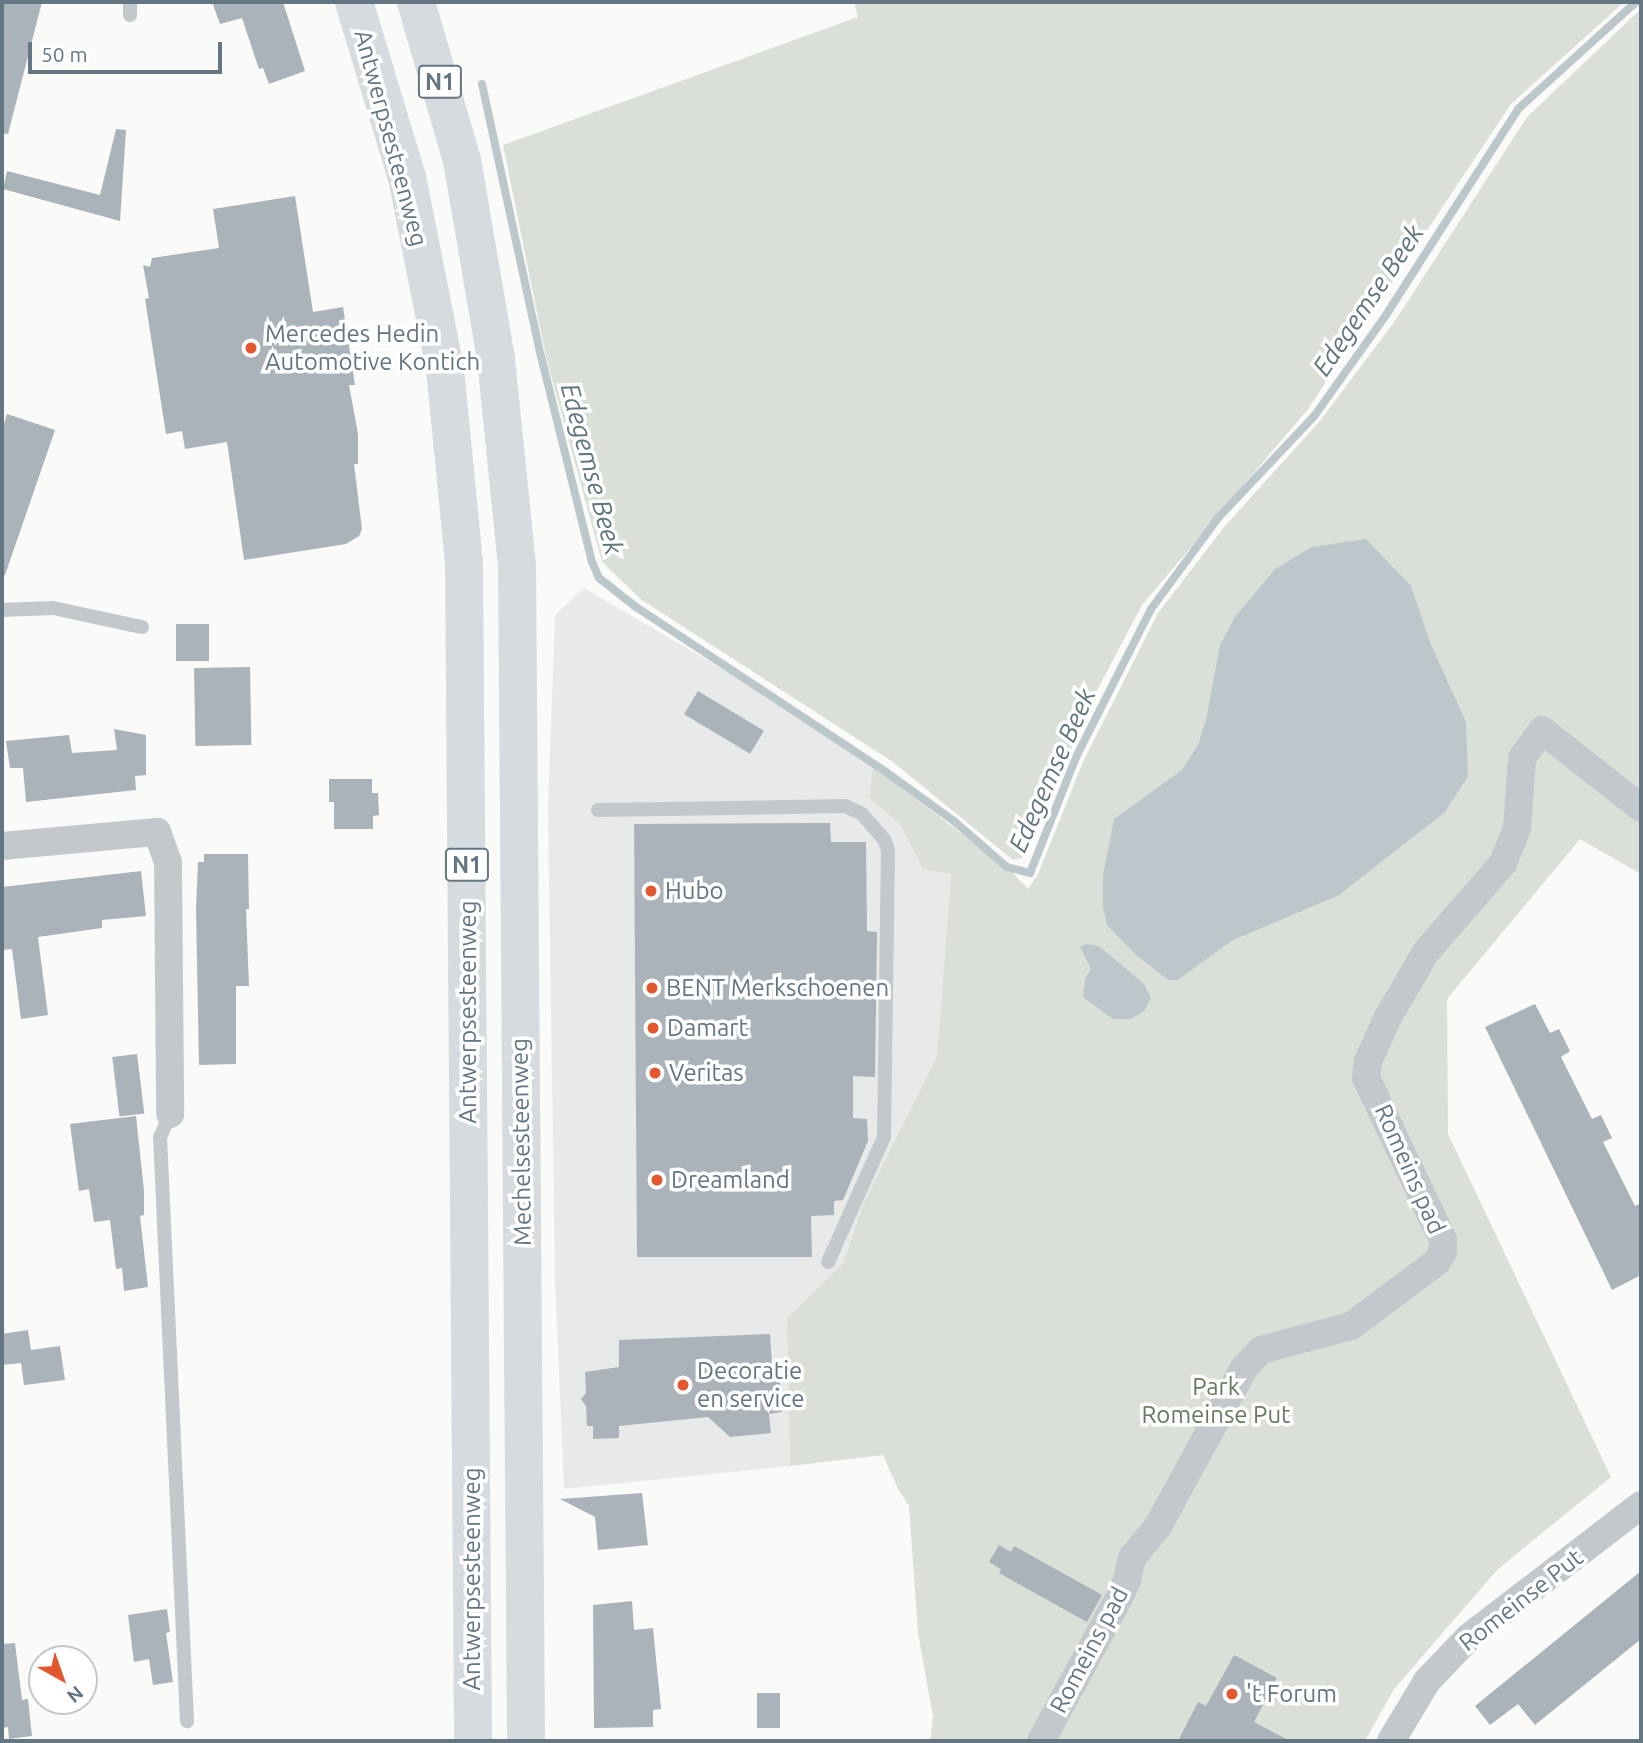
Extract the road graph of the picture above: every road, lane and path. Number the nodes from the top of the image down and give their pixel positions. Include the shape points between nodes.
1 (354, 2) edge
2 (416, 2) edge
3 (2, 610) edge
4 (142, 626) dead end
5 (1641, 808) edge
6 (598, 810) dead end
7 (2, 846) edge
8 (170, 1114) joint
9 (828, 1262) dead end
10 (1641, 1506) edge
11 (187, 1721) dead end
12 (500, 1734) edge
13 (1041, 1741) edge
14 (1391, 1741) edge

1 - 12 main road, Antwerpsesteenweg / N1 via 407,177 445,369 464,562
2 - 12 main road, Mechelsesteenweg / N1 via 462,160 496,359 517,566
3 - 4 lane via 53,608
5 - 13 street, Romeins pad via 1542,730 1522,758 1517,828 1503,863 1426,952 1368,1061 1366,1078 1443,1240 1443,1251 1437,1262 1351,1326 1261,1350 1244,1368 1158,1526 1132,1558 1116,1604
6 - 9 lane via 845,806 862,814 884,839 888,850 884,1137
7 - 8 street via 157,832 168,862
8 - 11 lane via 160,1137
10 - 14 street, Romeinse Put via 1469,1637 1427,1681

